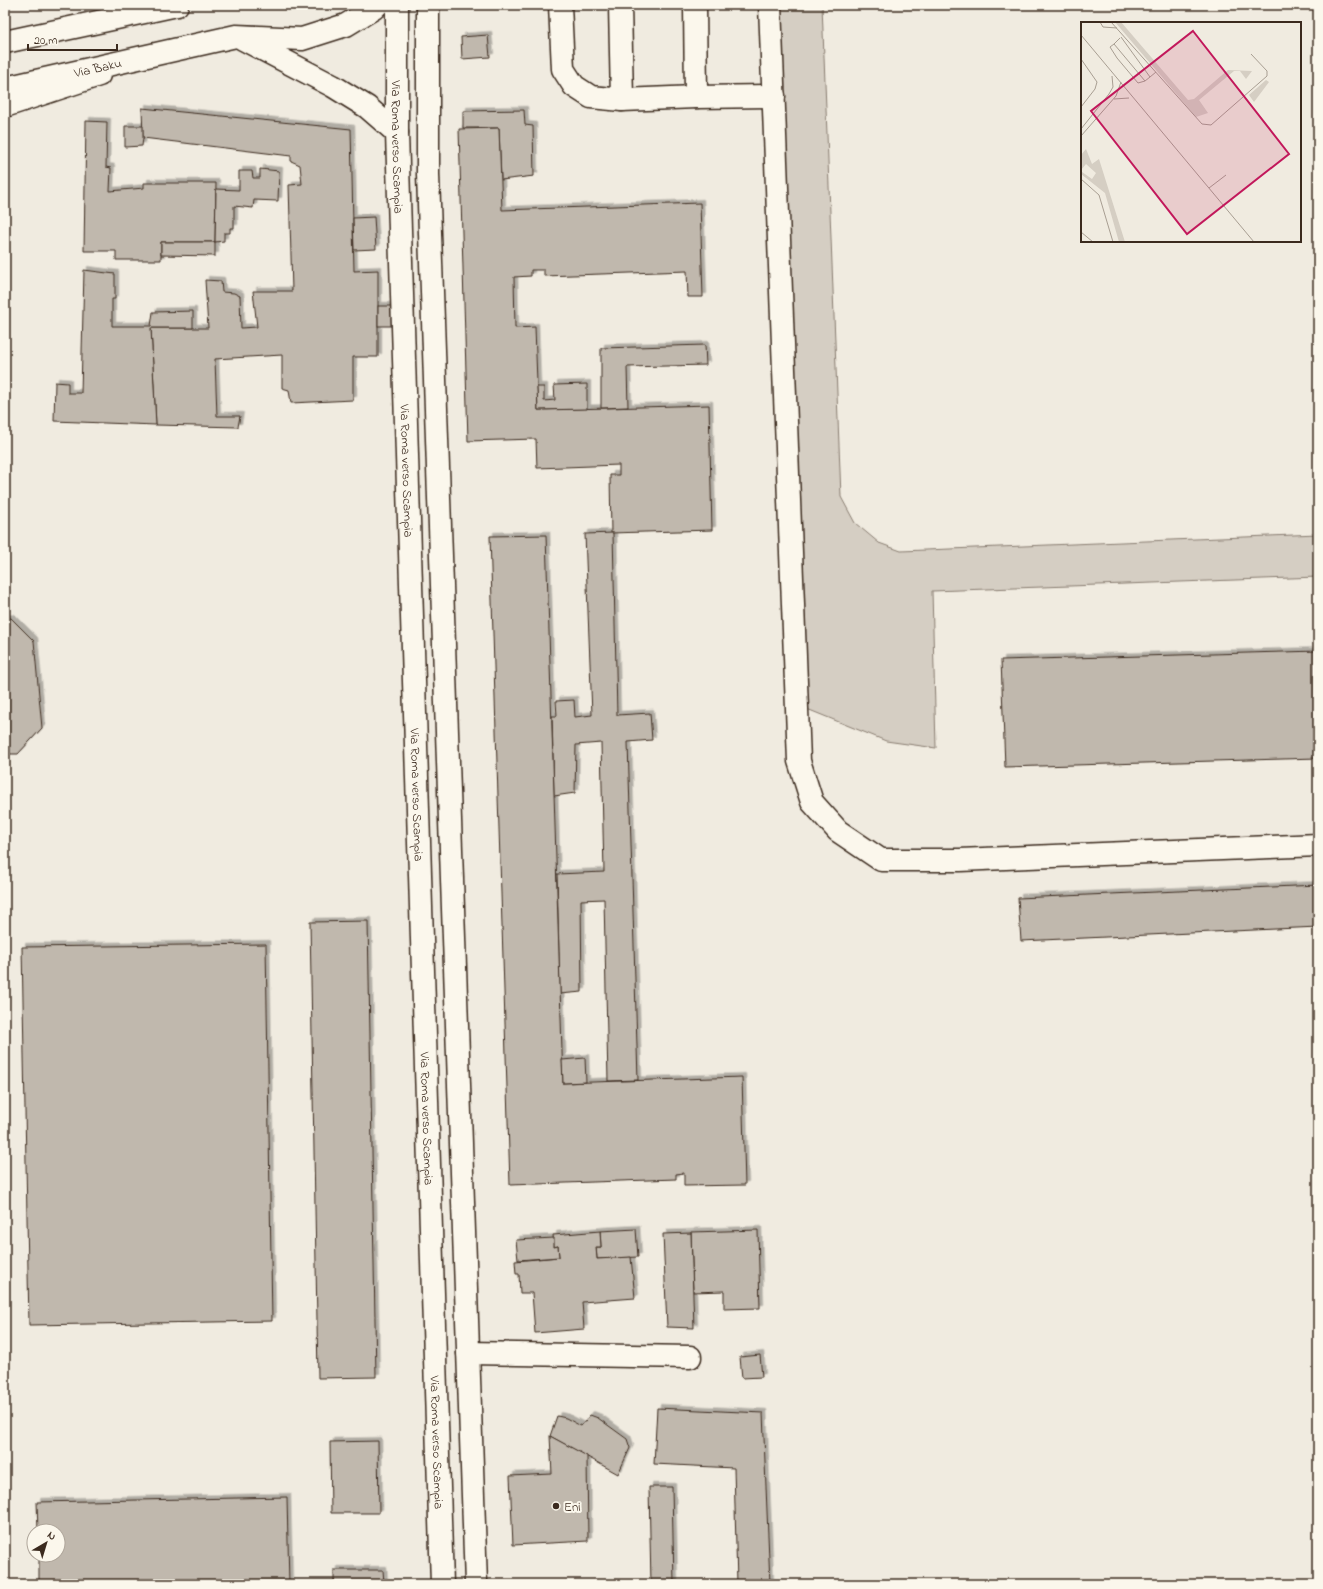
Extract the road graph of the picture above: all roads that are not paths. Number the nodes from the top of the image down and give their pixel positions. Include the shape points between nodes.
1 (177, 5) edge
2 (377, 5) edge
3 (397, 5) edge
4 (560, 5) edge
5 (620, 5) edge
6 (695, 5) edge
7 (770, 5) edge
8 (426, 7) edge
9 (236, 36) junction
10 (5, 42) edge
11 (156, 54) junction
12 (5, 88) edge
13 (774, 96) junction
14 (696, 98) junction
15 (622, 100) junction
16 (5, 106) edge
17 (397, 133) junction
18 (1318, 844) edge
19 (468, 1353) junction
20 (435, 1354) junction
21 (690, 1357) dead end
22 (442, 1584) edge
23 (476, 1584) edge

1 - 10 main road
2 - 9 main road, Via Baku via 346,25 302,39
3 - 17 main road, Via Roma verso Scampia
4 - 15 main road via 563,69 574,86 591,97
5 - 15 main road
6 - 14 main road
7 - 13 main road
8 - 19 main road via 428,174
9 - 11 main road, Via Baku
9 - 17 main road via 333,86 367,107
11 - 12 main road, Via Baku
11 - 16 main road
13 - 14 main road
13 - 18 main road via 799,761 812,802 838,831 881,860 960,860
14 - 15 main road
17 - 20 main road, Via Roma verso Scampia
19 - 20 main road
19 - 21 main road
19 - 23 main road
20 - 22 main road, Via Roma verso Scampia

